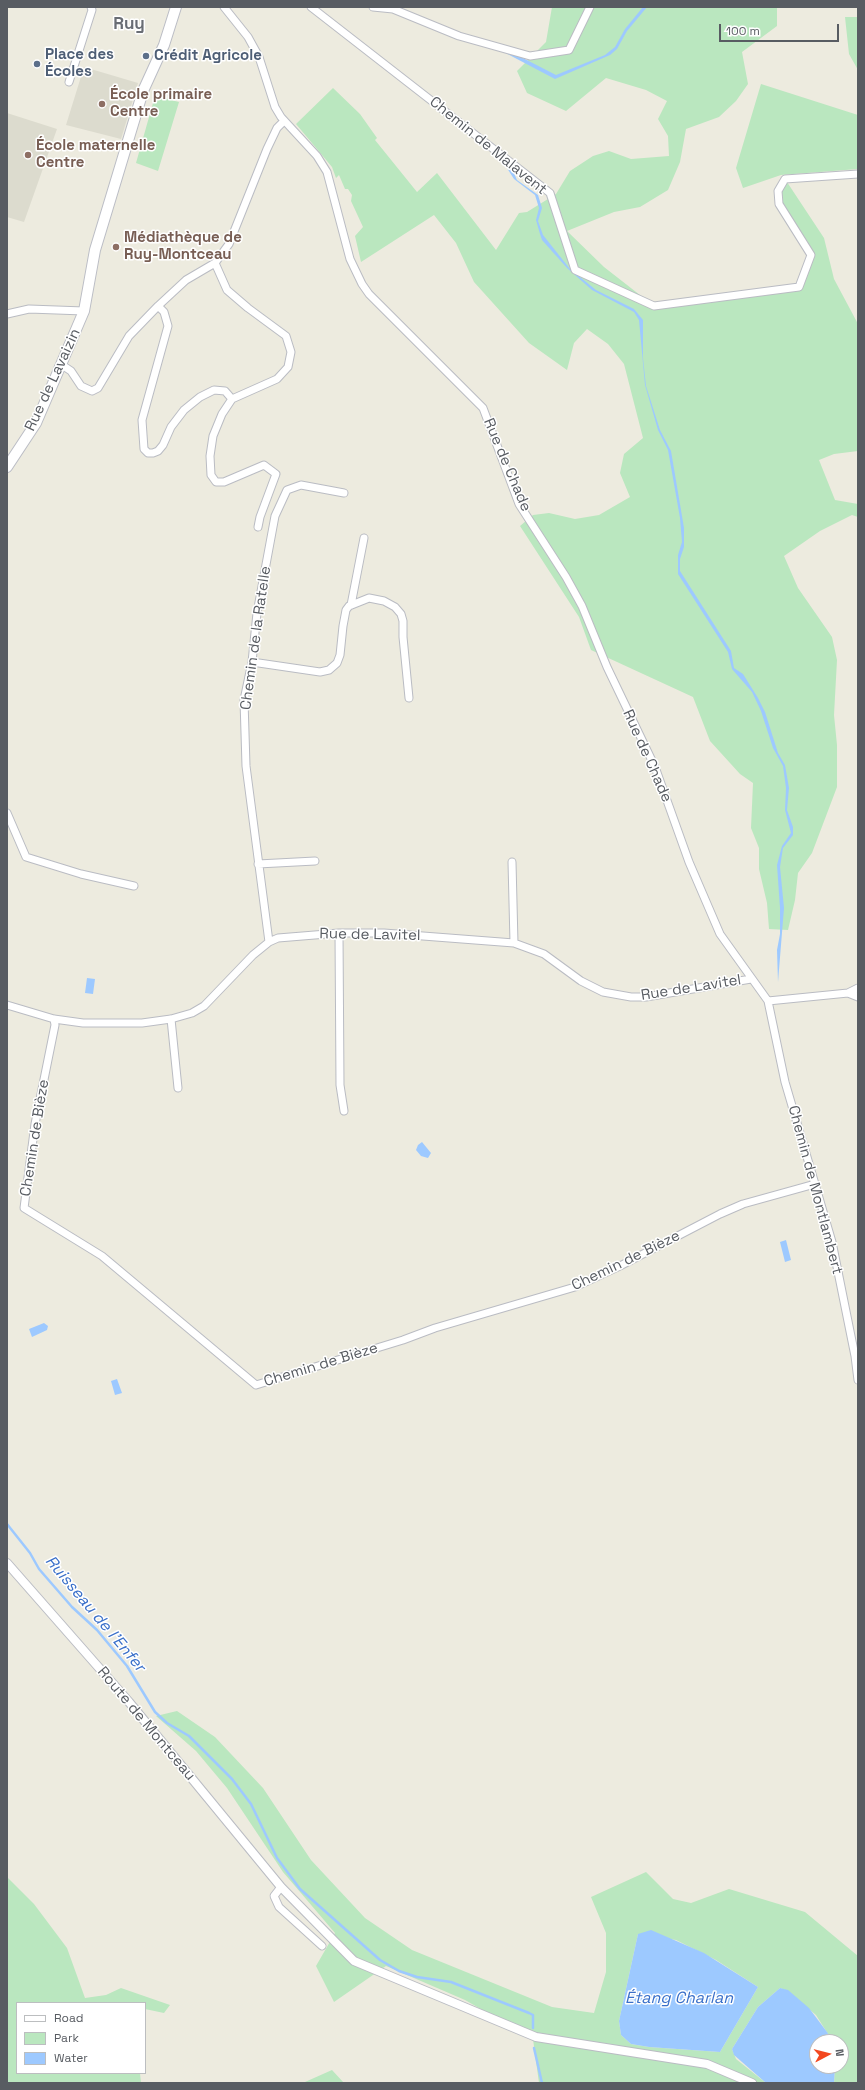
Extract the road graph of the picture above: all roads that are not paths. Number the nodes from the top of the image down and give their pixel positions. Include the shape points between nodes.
1 (91, 7) edge
2 (176, 7) edge
3 (224, 7) edge
4 (311, 7) edge
5 (373, 7) edge
6 (590, 7) edge
7 (69, 82) dead end
8 (284, 121) junction
9 (858, 174) edge
10 (215, 263) junction
11 (158, 306) junction
12 (84, 311) junction
13 (7, 314) edge
14 (62, 365) junction
15 (232, 399) junction
16 (7, 467) edge
17 (344, 493) dead end
18 (258, 527) dead end
19 (364, 538) dead end
20 (351, 605) junction
21 (252, 662) junction
22 (409, 698) dead end
23 (7, 813) edge
24 (315, 861) dead end
25 (512, 862) dead end
26 (258, 864) junction
27 (134, 886) dead end
28 (339, 933) junction
29 (269, 942) junction
30 (514, 943) junction
31 (751, 979) junction
32 (858, 988) edge
33 (848, 993) junction
34 (858, 997) edge
35 (768, 1001) junction
36 (7, 1005) edge
37 (54, 1019) junction
38 (171, 1019) junction
39 (178, 1088) dead end
40 (344, 1111) dead end
41 (815, 1184) junction
42 (858, 1380) edge
43 (7, 1564) edge
44 (281, 1887) junction
45 (322, 1946) dead end
46 (752, 2083) edge

1 - 7 street
2 - 12 main road, Rue de Lavaizin via 164,45 143,90 95,250
3 - 8 street, Rue de Chade via 260,57 275,107
4 - 9 street, Chemin de Malavent via 550,193 575,270 654,306 799,286 811,255 779,204 778,191 785,179
5 - 6 street via 393,9 459,36 530,56 569,50
8 - 10 street via 267,150 229,244
8 - 31 street, Rue de Chade via 312,150 327,172 350,259 365,289 483,408 520,504 582,606 607,667 655,767 689,862 720,934
10 - 11 street via 186,280
10 - 15 street via 227,290 286,336 291,352 288,367 277,379
11 - 14 street via 129,336 98,388 92,391 81,386
11 - 15 street via 164,312 168,326 142,420 144,449 148,453 158,451 184,410 200,397 214,390 225,391
12 - 13 street via 29,309
12 - 14 main road, Rue de Lavaizin
14 - 16 main road, Rue de Lavaizin via 36,423
15 - 18 street via 222,414 213,436 211,475 216,482 224,482 264,465 276,474
17 - 21 street, Chemin de la Ratelle via 301,485 287,490 275,516 257,613
19 - 20 street
20 - 21 street via 346,610 340,655 337,663 329,670 320,672
20 - 22 street via 368,598 388,602 401,614
21 - 26 street, Chemin de la Ratelle via 244,700 246,766
23 - 27 street via 26,857 81,874
24 - 26 street
25 - 30 street
26 - 29 street, Chemin de la Ratelle
28 - 29 street, Rue de Lavitel via 278,938
28 - 30 street, Rue de Lavitel via 384,933
28 - 40 street via 340,1085
29 - 38 street, Rue de Lavitel via 204,1006 192,1013
30 - 31 street, Rue de Lavitel via 544,954 581,981 602,992 632,997
31 - 35 street, Rue de Chade
32 - 33 street
33 - 34 street
33 - 35 street
35 - 41 street, Chemin de Montlambert via 785,1082
36 - 37 street, Rue de Lavitel
37 - 38 street, Rue de Lavitel via 83,1023 142,1023
37 - 41 street, Chemin de Bièze via 55,1025 35,1124 24,1208 102,1256 256,1385 575,1287 743,1204
38 - 39 street
41 - 42 street, Chemin de Montlambert via 832,1242
43 - 44 street, Route de Montceau via 129,1702
44 - 45 street via 274,1896 279,1907
44 - 46 street, Route de Montceau via 354,1961 536,2037 707,2064

